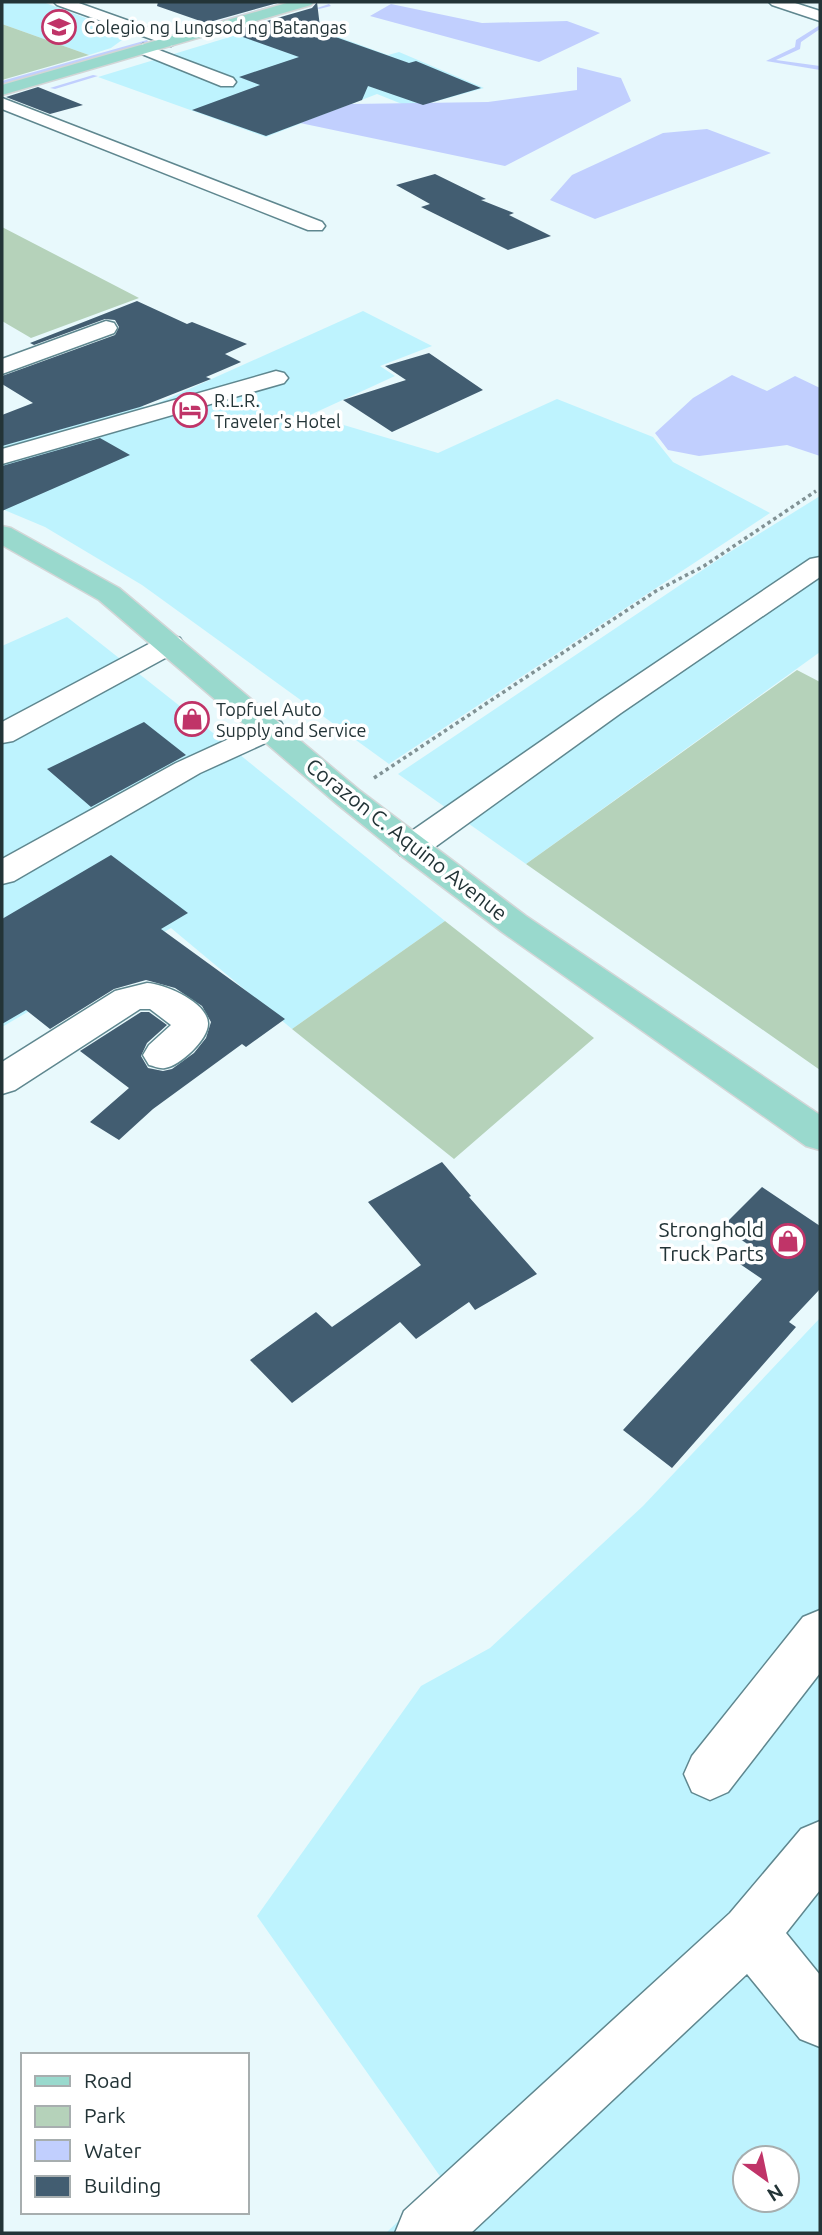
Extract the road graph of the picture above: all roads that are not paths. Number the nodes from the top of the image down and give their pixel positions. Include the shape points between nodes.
1 (62, 2) edge
2 (306, 2) edge
3 (777, 2) edge
4 (126, 5) dead end
5 (95, 14) junction
6 (820, 16) edge
7 (171, 41) junction
8 (143, 49) junction
9 (227, 82) dead end
10 (2, 90) edge
11 (2, 103) edge
12 (315, 226) dead end
13 (106, 328) dead end
14 (2, 367) edge
15 (276, 377) dead end
16 (2, 457) edge
17 (2, 534) edge
18 (820, 565) edge
19 (170, 645) junction
20 (270, 729) junction
21 (2, 734) edge
22 (412, 847) junction
23 (2, 873) edge
24 (162, 1055) dead end
25 (2, 1080) edge
26 (820, 1135) edge
27 (820, 1634) edge
28 (710, 1774) dead end
29 (820, 1848) edge
30 (750, 1933) junction
31 (820, 2019) edge
32 (428, 2232) edge

1 - 5 street
2 - 7 main road
3 - 6 street
4 - 5 street
5 - 7 street
7 - 8 main road
8 - 9 street
8 - 10 main road
11 - 12 street
13 - 14 street
15 - 16 street
17 - 19 main road, Corazon C. Aquino Avenue via 109,594
18 - 22 street
19 - 20 main road, Corazon C. Aquino Avenue
19 - 21 street
20 - 22 main road, Corazon C. Aquino Avenue
20 - 23 street
22 - 26 main road, Corazon C. Aquino Avenue via 513,924
24 - 25 street via 189,1030 190,1020 158,995 144,994
27 - 28 street
29 - 30 street
30 - 31 street
30 - 32 street

